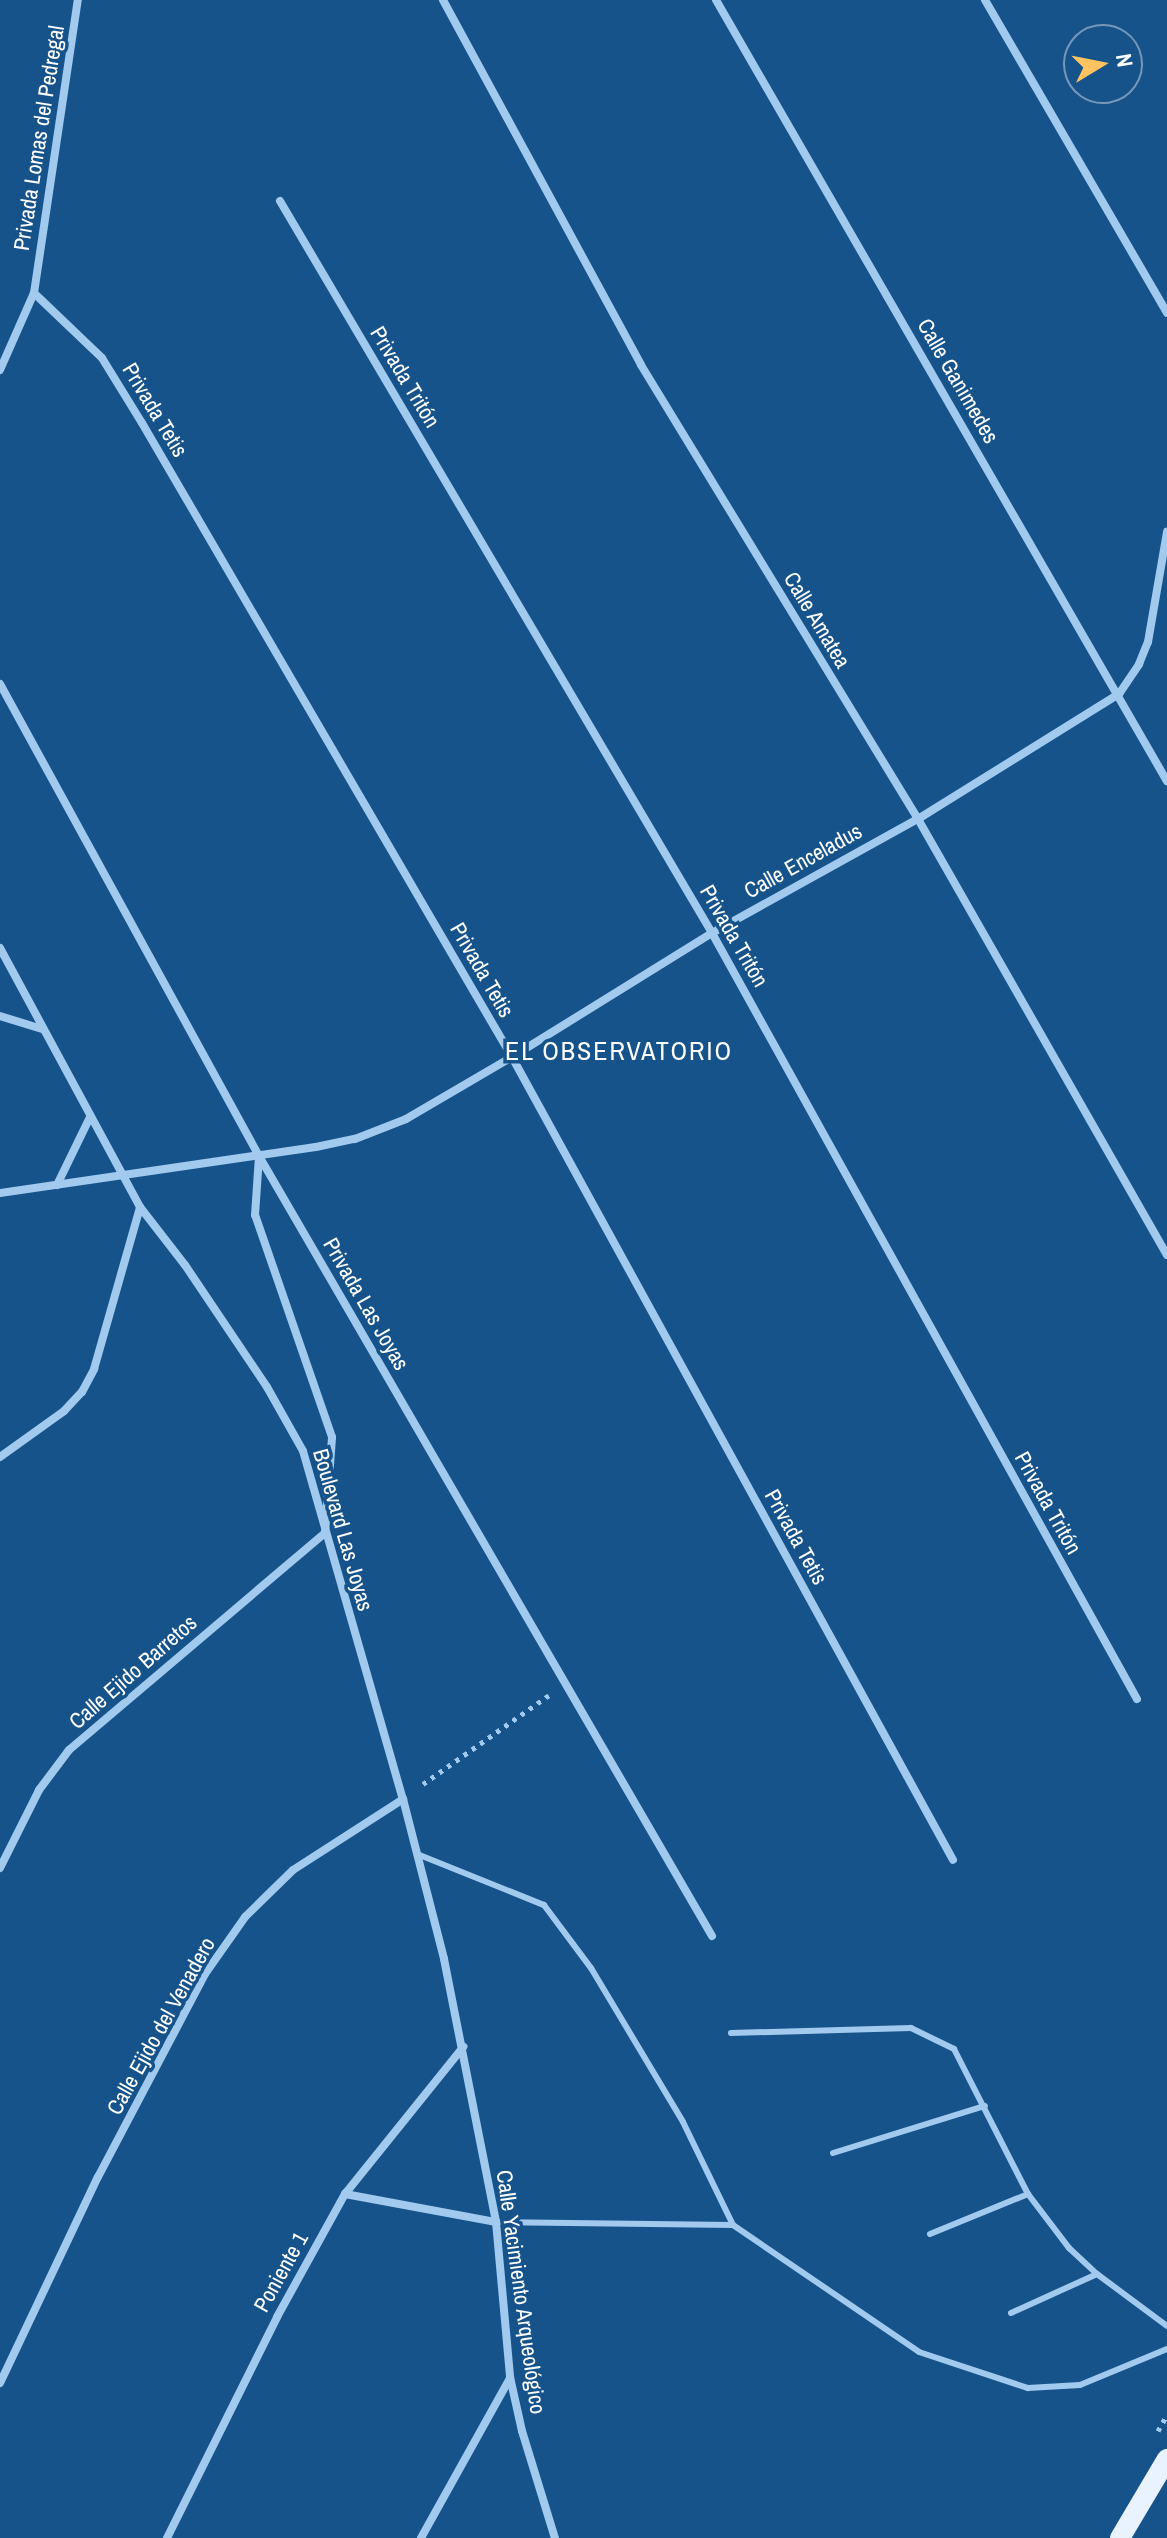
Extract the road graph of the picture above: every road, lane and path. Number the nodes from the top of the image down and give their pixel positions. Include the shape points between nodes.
1 (78, 0) edge
2 (443, 0) edge
3 (716, 0) edge
4 (985, 0) edge
5 (280, 201) dead end
6 (34, 293) junction
7 (1167, 313) edge
8 (0, 370) edge
9 (1167, 532) edge
10 (0, 684) edge
11 (1119, 694) junction
12 (1167, 781) edge
13 (918, 819) junction
14 (712, 933) junction
15 (0, 948) edge
16 (0, 1016) edge
17 (42, 1029) junction
18 (512, 1057) junction
19 (90, 1117) junction
20 (259, 1156) junction
21 (122, 1176) junction
22 (57, 1185) junction
23 (0, 1193) edge
24 (140, 1207) junction
25 (1167, 1255) edge
26 (0, 1457) edge
27 (325, 1533) junction
28 (566, 1683) junction
29 (1137, 1699) dead end
30 (403, 1799) junction
31 (417, 1854) junction
32 (953, 1860) dead end
33 (0, 1868) edge
34 (712, 1936) dead end
35 (731, 2033) dead end
36 (463, 2047) junction
37 (985, 2106) junction
38 (833, 2153) dead end
39 (345, 2194) junction
40 (1028, 2194) junction
41 (496, 2222) junction
42 (733, 2225) junction
43 (930, 2234) dead end
44 (1097, 2274) junction
45 (1011, 2313) dead end
46 (1167, 2326) edge
47 (1167, 2349) edge
48 (510, 2377) junction
49 (0, 2383) edge
50 (1167, 2459) edge
51 (167, 2538) edge
52 (421, 2538) edge
53 (555, 2538) edge
54 (1120, 2538) edge

1 - 6 street, Privada Lomas del Pedregal
2 - 13 street, Calle Amatea via 641,365
3 - 11 street, Calle Ganimedes
4 - 7 street
5 - 14 street, Privada Tritón
6 - 8 street, Privada Lomas del Pedregal
6 - 18 street, Privada Tetis via 102,358
9 - 11 street, Calle Enceladus via 1148,642
10 - 20 street, Privada Las Joyas
11 - 12 street, Calle Ganimedes
11 - 13 street, Calle Enceladus
13 - 14 street, Calle Enceladus
13 - 25 street, Calle Amatea
14 - 18 street, Calle Enceladus
14 - 29 street, Privada Tritón
15 - 17 street, Boulevard Las Joyas
16 - 17 street
17 - 19 street, Boulevard Las Joyas
18 - 20 street, Calle Enceladus via 406,1119 355,1139
18 - 32 street, Privada Tetis
19 - 21 street, Boulevard Las Joyas
19 - 22 street
20 - 21 street, Calle Enceladus
20 - 27 street via 255,1215 332,1437
20 - 28 street, Privada Las Joyas
21 - 22 street, Calle Enceladus
21 - 24 street, Boulevard Las Joyas
22 - 23 street, Calle Enceladus
24 - 26 street via 94,1369 82,1392
24 - 27 street, Boulevard Las Joyas via 267,1387 303,1451
27 - 30 street, Boulevard Las Joyas
27 - 33 street, Calle Ejido Barretos via 69,1750 39,1790
28 - 30 path
28 - 34 street, Privada Las Joyas
30 - 31 street, Boulevard Las Joyas
30 - 49 street, Calle Ejido del Venadero via 293,1870 245,1917 205,1974 98,2177
31 - 36 street, Boulevard Las Joyas
31 - 42 lane via 544,1905 591,1968 683,2122
35 - 37 lane via 911,2028 954,2049
36 - 39 street, Poniente 1
36 - 41 street, Calle Yacimiento Arqueológico
37 - 38 lane
37 - 40 lane
39 - 41 street
39 - 51 street, Poniente 1
40 - 43 lane
40 - 44 lane via 1069,2248
41 - 42 lane
41 - 48 street, Calle Yacimiento Arqueológico
42 - 47 lane via 919,2352 1028,2388 1080,2385
44 - 45 lane
44 - 46 lane
48 - 52 street
48 - 53 street, Calle Yacimiento Arqueológico
50 - 54 main road

